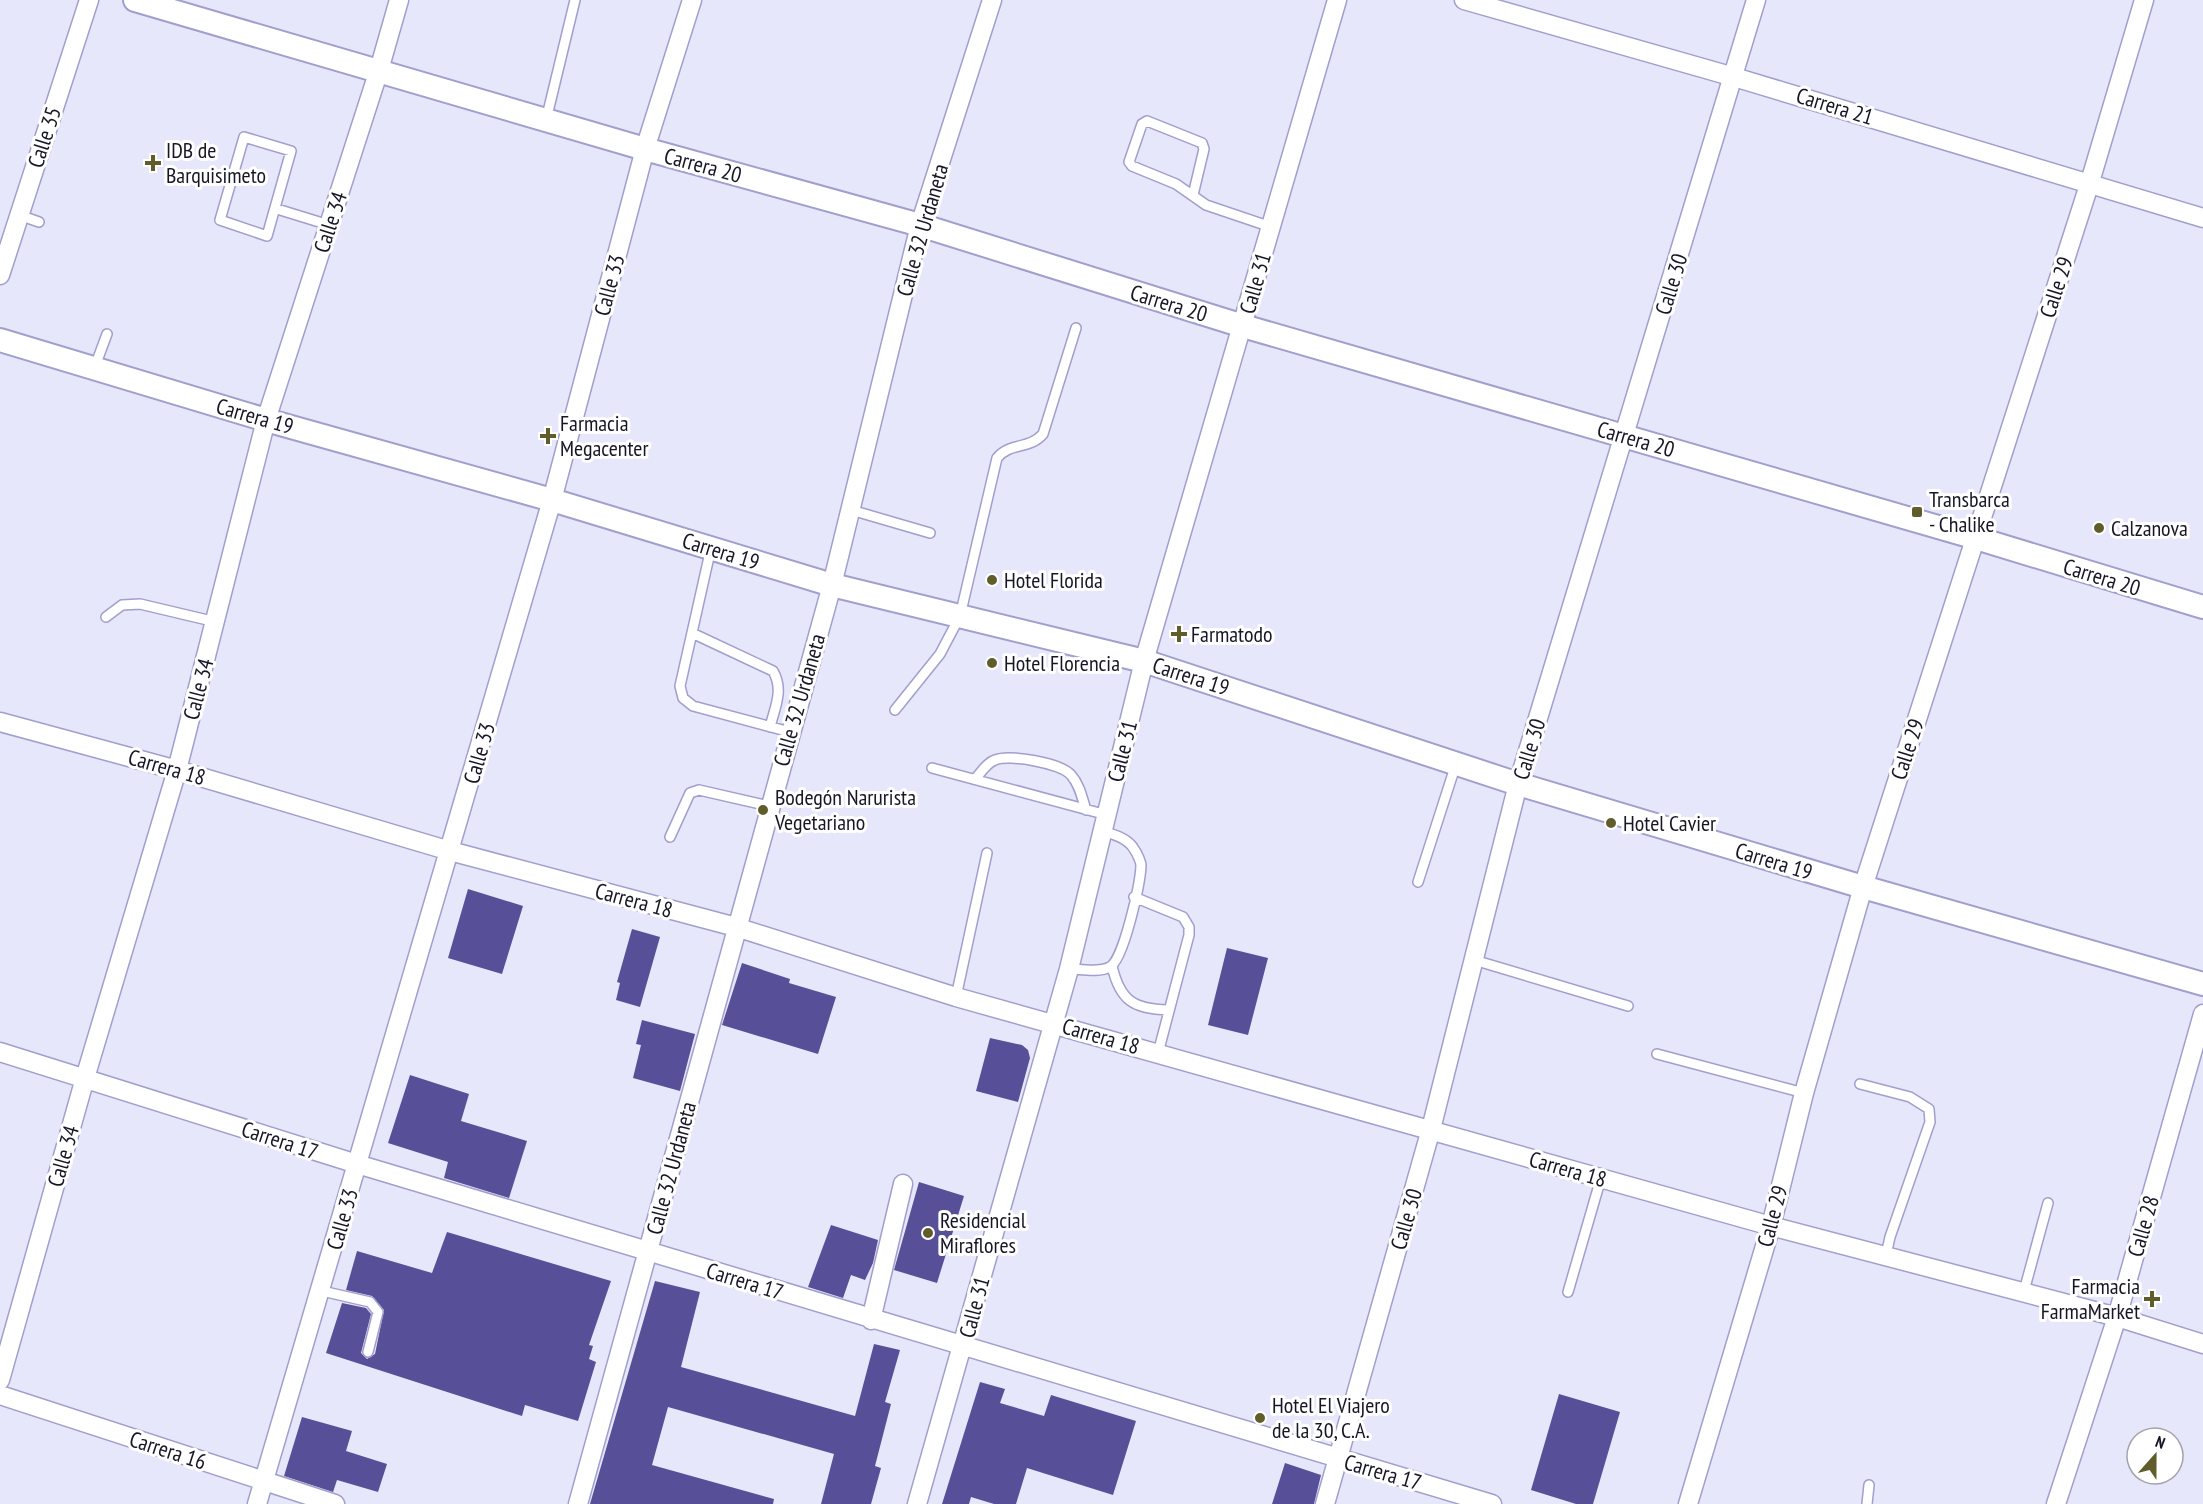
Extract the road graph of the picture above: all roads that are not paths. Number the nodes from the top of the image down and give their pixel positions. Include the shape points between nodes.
1 (89, 0) edge
2 (135, 0) edge
3 (399, 0) edge
4 (575, 0) edge
5 (692, 0) edge
6 (992, 0) edge
7 (1337, 0) edge
8 (1464, 0) edge
9 (1756, 0) edge
10 (2144, 0) edge
11 (379, 70) junction
12 (1734, 76) junction
13 (546, 120) junction
14 (645, 149) junction
15 (2090, 182) junction
16 (1193, 195) junction
17 (277, 209) junction
18 (20, 215) junction
19 (2203, 218) edge
20 (39, 222) dead end
21 (329, 225) junction
22 (920, 225) junction
23 (1272, 227) junction
24 (0, 275) edge
25 (1243, 326) junction
26 (1076, 328) dead end
27 (106, 334) dead end
28 (0, 340) edge
29 (94, 369) junction
30 (266, 420) junction
31 (1626, 436) junction
32 (552, 500) junction
33 (851, 510) junction
34 (930, 533) dead end
35 (1976, 538) junction
36 (711, 548) junction
37 (832, 585) junction
38 (2203, 607) edge
39 (960, 616) junction
40 (106, 617) dead end
41 (216, 622) junction
42 (692, 633) junction
43 (1144, 661) junction
44 (896, 710) dead end
45 (0, 722) edge
46 (770, 727) junction
47 (790, 732) junction
48 (1456, 764) junction
49 (932, 768) dead end
50 (177, 770) junction
51 (975, 779) junction
52 (1518, 784) junction
53 (769, 806) junction
54 (1086, 810) junction
55 (1105, 823) junction
56 (670, 837) dead end
57 (450, 851) junction
58 (987, 853) dead end
59 (1418, 882) dead end
60 (1863, 887) junction
61 (1134, 897) junction
62 (736, 927) junction
63 (1474, 960) junction
64 (1112, 966) junction
65 (1069, 969) junction
66 (2203, 984) edge
67 (956, 997) junction
68 (1628, 1006) dead end
69 (1168, 1010) junction
70 (2203, 1014) edge
71 (1052, 1022) junction
72 (0, 1052) edge
73 (1158, 1053) junction
74 (1657, 1054) dead end
75 (84, 1078) junction
76 (1860, 1084) dead end
77 (1804, 1093) junction
78 (1431, 1129) junction
79 (357, 1164) junction
80 (1601, 1178) junction
81 (903, 1184) dead end
82 (2048, 1203) dead end
83 (1771, 1226) junction
84 (648, 1252) junction
85 (1886, 1255) junction
86 (322, 1291) junction
87 (2024, 1291) junction
88 (1568, 1292) dead end
89 (2117, 1317) junction
90 (871, 1320) junction
91 (2203, 1344) edge
92 (963, 1347) junction
93 (368, 1352) dead end
94 (0, 1380) edge
95 (0, 1395) edge
96 (1339, 1459) junction
97 (265, 1481) junction
98 (1869, 1485) dead end
99 (257, 1504) edge
100 (335, 1504) edge
101 (578, 1504) edge
102 (917, 1504) edge
103 (1325, 1504) edge
104 (1492, 1504) edge
105 (1688, 1504) edge
106 (1867, 1504) edge
107 (2056, 1504) edge

1 - 18 street, Calle 35
2 - 11 street, Carrera 20
3 - 11 street, Calle 34
4 - 13 lane
5 - 14 street, Calle 33
6 - 22 street, Calle 32 Urdaneta
7 - 23 street, Calle 31
8 - 12 street, Carrera 21
9 - 12 street, Calle 30
10 - 15 street, Calle 29
11 - 13 street, Carrera 20
11 - 21 street, Calle 34
12 - 15 street, Carrera 21
12 - 31 street, Calle 30
13 - 14 street, Carrera 20
14 - 22 street, Carrera 20
14 - 32 street, Calle 33
15 - 19 street, Carrera 21
15 - 35 street, Calle 29
16 - 16 lane via 1132,166 1142,124 1147,121 1202,143
16 - 23 lane via 1206,205
17 - 17 lane via 267,236 220,220 244,137 291,151
17 - 21 lane
18 - 20 lane
18 - 24 street, Calle 35
21 - 30 street, Calle 34
22 - 25 street, Carrera 20
22 - 33 street, Calle 32 Urdaneta
23 - 25 street, Calle 31
25 - 31 street, Carrera 20
25 - 43 street, Calle 31
26 - 39 lane via 1043,434 1032,444 1008,448 997,458
27 - 29 lane
28 - 29 street, Carrera 19
29 - 30 street, Carrera 19
30 - 32 street, Carrera 19
30 - 41 street, Calle 34
31 - 35 street, Carrera 20
31 - 52 street, Calle 30
32 - 36 street, Carrera 19
32 - 57 street, Calle 33
33 - 34 lane
33 - 37 street, Calle 32 Urdaneta
35 - 38 street, Carrera 20
35 - 60 street, Calle 29
36 - 37 street, Carrera 19
36 - 42 lane
37 - 39 street, Carrera 19
37 - 47 street, Calle 32 Urdaneta
39 - 43 street, Carrera 19
39 - 44 lane via 940,654
40 - 41 lane via 123,605 140,604
41 - 50 street, Calle 34
42 - 46 lane via 773,671 778,695
42 - 46 lane via 680,686 683,698 693,706
43 - 48 street, Carrera 19
43 - 55 street, Calle 31
45 - 50 street, Carrera 18
46 - 47 lane
47 - 53 street, Calle 32 Urdaneta
48 - 52 street, Carrera 19
48 - 59 lane
49 - 51 lane
50 - 57 street, Carrera 18
50 - 75 street, Calle 34
51 - 54 lane
51 - 54 lane via 997,759 1046,763 1070,773
52 - 60 street, Carrera 19
52 - 63 street, Calle 30
53 - 56 lane via 699,790 690,793
53 - 62 street, Calle 32 Urdaneta
54 - 55 lane
55 - 61 lane via 1134,848 1141,865
55 - 65 street, Calle 31
57 - 62 street, Carrera 18
57 - 79 street, Calle 33
58 - 67 lane
60 - 66 street, Carrera 19
60 - 77 street, Calle 29
61 - 64 lane via 1121,954
61 - 69 lane via 1183,917 1189,927
62 - 67 street, Carrera 18
62 - 84 street, Calle 32 Urdaneta
63 - 68 lane
63 - 78 street, Calle 30
64 - 65 lane
64 - 69 lane via 1115,981 1132,1003 1149,1010
65 - 71 street, Calle 31
67 - 71 street, Carrera 18
69 - 73 lane
70 - 89 street, Calle 28
71 - 73 street, Carrera 18
71 - 92 street, Calle 31
72 - 75 street, Carrera 17
73 - 78 street, Carrera 18
74 - 77 lane
75 - 79 street, Carrera 17
75 - 94 street, Calle 34
76 - 85 lane via 1910,1097 1929,1109 1930,1122
77 - 83 street, Calle 29
78 - 80 street, Carrera 18
78 - 96 street, Calle 30
79 - 84 street, Carrera 17
79 - 86 street, Calle 33
80 - 83 street, Carrera 18
80 - 88 lane
81 - 90 street
82 - 87 lane
83 - 85 street, Carrera 18
83 - 105 street, Calle 29
84 - 90 street, Carrera 17
84 - 101 street, Calle 32 Urdaneta
85 - 87 street, Carrera 18
86 - 93 lane via 376,1306
86 - 97 street, Calle 33
87 - 89 street, Carrera 18
89 - 91 street, Carrera 18
89 - 107 street, Calle 28
90 - 92 street, Carrera 17
92 - 96 street, Carrera 17
92 - 102 street, Calle 31
95 - 97 street, Carrera 16
96 - 103 street, Calle 30
96 - 104 street, Carrera 17
97 - 99 street, Calle 33
97 - 100 street, Carrera 16
98 - 106 lane

